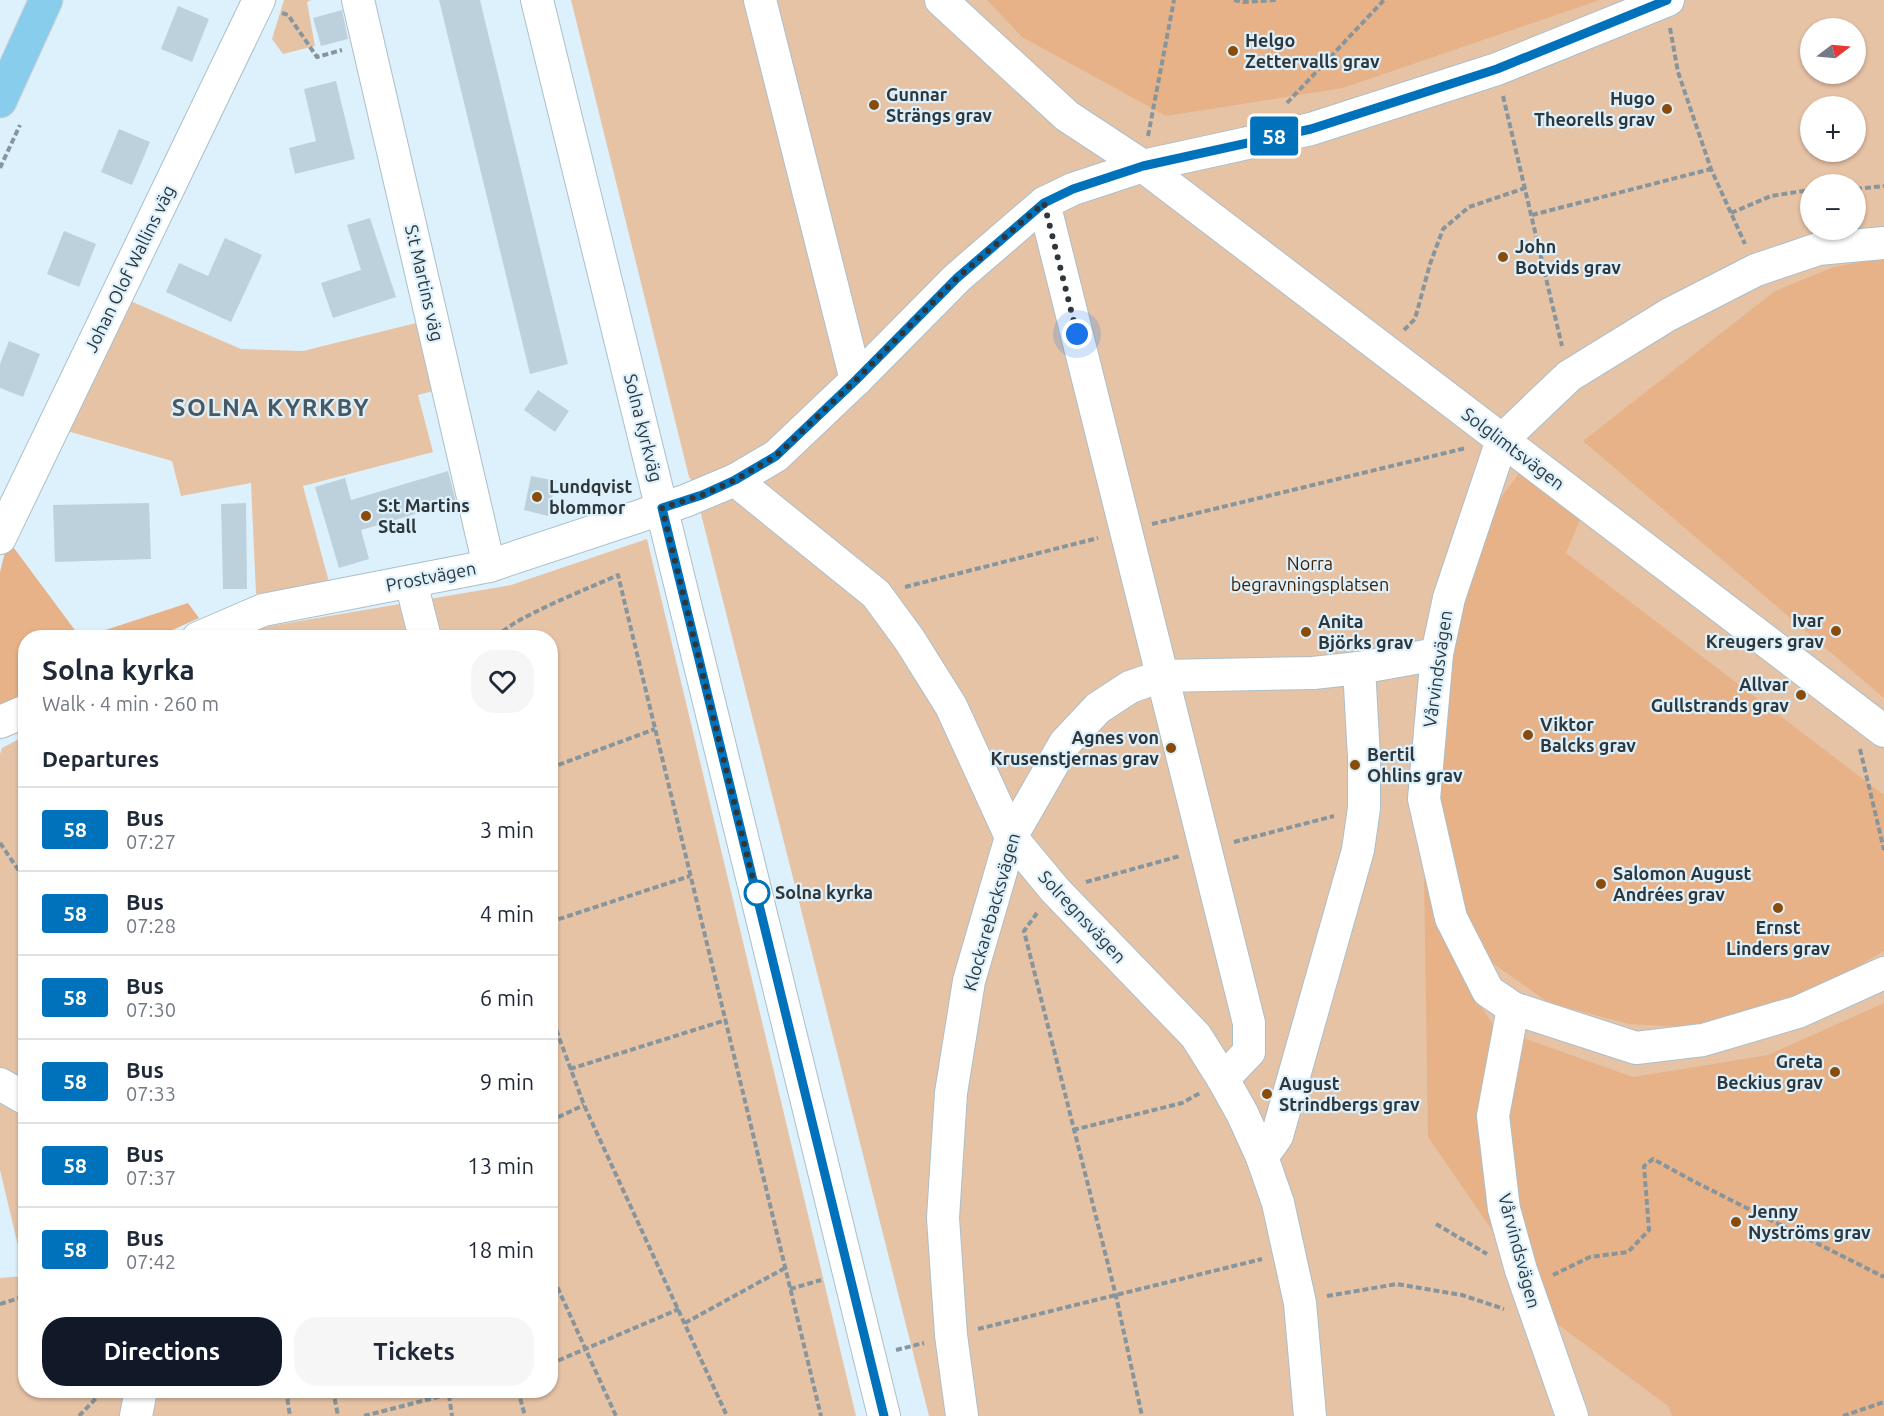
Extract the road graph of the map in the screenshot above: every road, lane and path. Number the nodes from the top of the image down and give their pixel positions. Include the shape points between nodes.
1 (46, 0) edge
2 (358, 0) edge
3 (537, 0) edge
4 (760, 0) edge
5 (941, 0) edge
6 (1174, 0) edge
7 (1234, 0) edge
8 (1276, 0) edge
9 (1384, 0) edge
10 (1667, 0) edge
11 (259, 1) edge
12 (369, 43) junction
13 (1497, 69) junction
14 (0, 101) edge
15 (1282, 108) dead end
16 (1143, 166) junction
17 (1712, 169) junction
18 (1884, 186) edge
19 (1525, 188) junction
20 (1866, 188) edge
21 (1800, 192) edge
22 (1044, 203) junction
23 (1731, 213) junction
24 (1532, 215) junction
25 (1884, 243) edge
26 (1756, 270) junction
27 (1384, 351) junction
28 (1569, 376) junction
29 (856, 380) junction
30 (1502, 440) junction
31 (735, 480) junction
32 (662, 508) junction
33 (1127, 530) junction
34 (0, 538) edge
35 (489, 566) junction
36 (411, 582) junction
37 (876, 594) junction
38 (217, 630) edge
39 (423, 630) edge
40 (502, 630) edge
41 (1437, 654) junction
42 (1359, 668) junction
43 (1162, 676) junction
44 (1850, 705) junction
45 (18, 714) edge
46 (0, 722) edge
47 (655, 729) junction
48 (1884, 731) edge
49 (558, 765) edge
50 (1011, 837) junction
51 (0, 843) edge
52 (1884, 850) edge
53 (18, 869) edge
54 (690, 876) junction
55 (1055, 890) junction
56 (558, 919) edge
57 (1884, 973) edge
58 (1512, 1008) junction
59 (726, 1020) junction
60 (558, 1035) edge
61 (570, 1069) junction
62 (1223, 1079) junction
63 (0, 1084) edge
64 (18, 1094) edge
65 (584, 1106) junction
66 (558, 1117) edge
67 (1073, 1130) junction
68 (1262, 1157) junction
69 (1436, 1224) dead end
70 (1289, 1252) junction
71 (785, 1268) junction
72 (1521, 1270) junction
73 (1884, 1276) edge
74 (824, 1280) dead end
75 (558, 1289) edge
76 (790, 1290) junction
77 (1116, 1296) junction
78 (18, 1298) edge
79 (1300, 1303) junction
80 (0, 1304) edge
81 (679, 1309) junction
82 (1538, 1321) junction
83 (685, 1323) junction
84 (951, 1335) junction
85 (586, 1350) junction
86 (890, 1352) dead end
87 (558, 1361) edge
88 (96, 1398) edge
89 (139, 1398) edge
90 (287, 1398) edge
91 (335, 1398) edge
92 (437, 1398) edge
93 (449, 1398) edge
94 (520, 1398) edge
95 (1884, 1402) edge
96 (79, 1416) edge
97 (136, 1416) edge
98 (290, 1416) edge
99 (338, 1416) edge
100 (364, 1416) edge
101 (452, 1416) edge
102 (525, 1416) edge
103 (616, 1416) edge
104 (727, 1416) edge
105 (821, 1416) edge
106 (884, 1416) edge
107 (963, 1416) edge
108 (1142, 1416) edge
109 (1310, 1416) edge
110 (1572, 1416) edge
111 (1843, 1416) edge

1 - 14 main road
2 - 12 street, S:t Martins väg
3 - 32 street, Solna kyrkväg
4 - 29 street
5 - 16 street, Solglimtsvägen via 1067,116
6 - 16 path
7 - 8 path
9 - 15 path
10 - 13 street, Prostvägen
10 - 17 path via 1678,72
11 - 12 path via 288,15 317,57
11 - 34 street, Johan Olof Wallins väg
12 - 35 street, S:t Martins väg
13 - 16 street, Prostvägen via 1311,129
13 - 19 path
16 - 22 street, Prostvägen
16 - 27 street, Solglimtsvägen
17 - 23 path
17 - 24 path
18 - 20 path
19 - 24 path
19 - 27 path via 1469,207 1443,229 1415,319
21 - 23 path via 1771,196
22 - 29 street, Prostvägen via 957,278
22 - 33 street
23 - 26 path
24 - 28 path
25 - 26 street, Vårvindsvägen via 1818,249
26 - 28 street, Vårvindsvägen via 1668,315
27 - 30 street, Solglimtsvägen
28 - 30 street, Vårvindsvägen
29 - 31 street, Prostvägen via 776,456
30 - 33 path
30 - 41 street, Vårvindsvägen via 1449,598
30 - 44 street, Solglimtsvägen
31 - 32 street, Prostvägen
31 - 37 street, Solregnsvägen
32 - 35 street, Prostvägen
32 - 106 street, Solna kyrkväg
33 - 37 path
33 - 43 street
35 - 36 street, Prostvägen
36 - 38 street, Prostvägen via 263,610
36 - 39 street
37 - 50 street, Solregnsvägen via 951,706
40 - 47 path via 618,575
41 - 42 street, Klockarebacksvägen
41 - 58 street, Vårvindsvägen via 1424,799 1451,918 1488,991
42 - 43 street, Klockarebacksvägen via 1313,673
42 - 68 street via 1364,808 1358,850 1277,1136
43 - 50 street, Klockarebacksvägen via 1130,687 1098,708 1071,736
43 - 62 street via 1249,1023 1249,1052
44 - 48 street, Solglimtsvägen
44 - 52 path
45 - 46 street
47 - 49 path
47 - 54 path
50 - 55 street, Solregnsvägen
50 - 84 street, Klockarebacksvägen via 969,981 951,1094 943,1218
51 - 53 path
54 - 56 path
54 - 59 path
55 - 62 street, Solregnsvägen via 1196,1036
55 - 67 path via 1024,932
57 - 58 street via 1798,1012 1703,1040 1636,1048
58 - 72 street, Vårvindsvägen via 1493,1116 1504,1209
59 - 61 path
59 - 71 path
60 - 61 path
61 - 65 path
62 - 67 path via 1182,1103
62 - 68 street, Solregnsvägen
63 - 64 street
65 - 66 path
65 - 81 path
67 - 77 path
68 - 70 street, Solregnsvägen
69 - 72 path
70 - 77 path
70 - 79 street, Solregnsvägen
71 - 76 path
71 - 83 path
72 - 73 path via 1550,1277 1590,1257 1628,1252 1649,1230 1644,1166 1653,1159
72 - 82 street, Vårvindsvägen
74 - 76 path
75 - 85 path
76 - 105 path
77 - 84 path
77 - 108 path
78 - 80 path
79 - 82 path via 1397,1284 1462,1294
79 - 109 street, Solregnsvägen
81 - 83 path
81 - 85 path
82 - 110 street, Vårvindsvägen
83 - 104 path
84 - 86 path
84 - 107 street, Klockarebacksvägen
85 - 87 path
85 - 103 path
88 - 96 path
89 - 97 street
90 - 98 path
91 - 99 path
92 - 100 path
93 - 101 path
94 - 102 path
95 - 111 path

